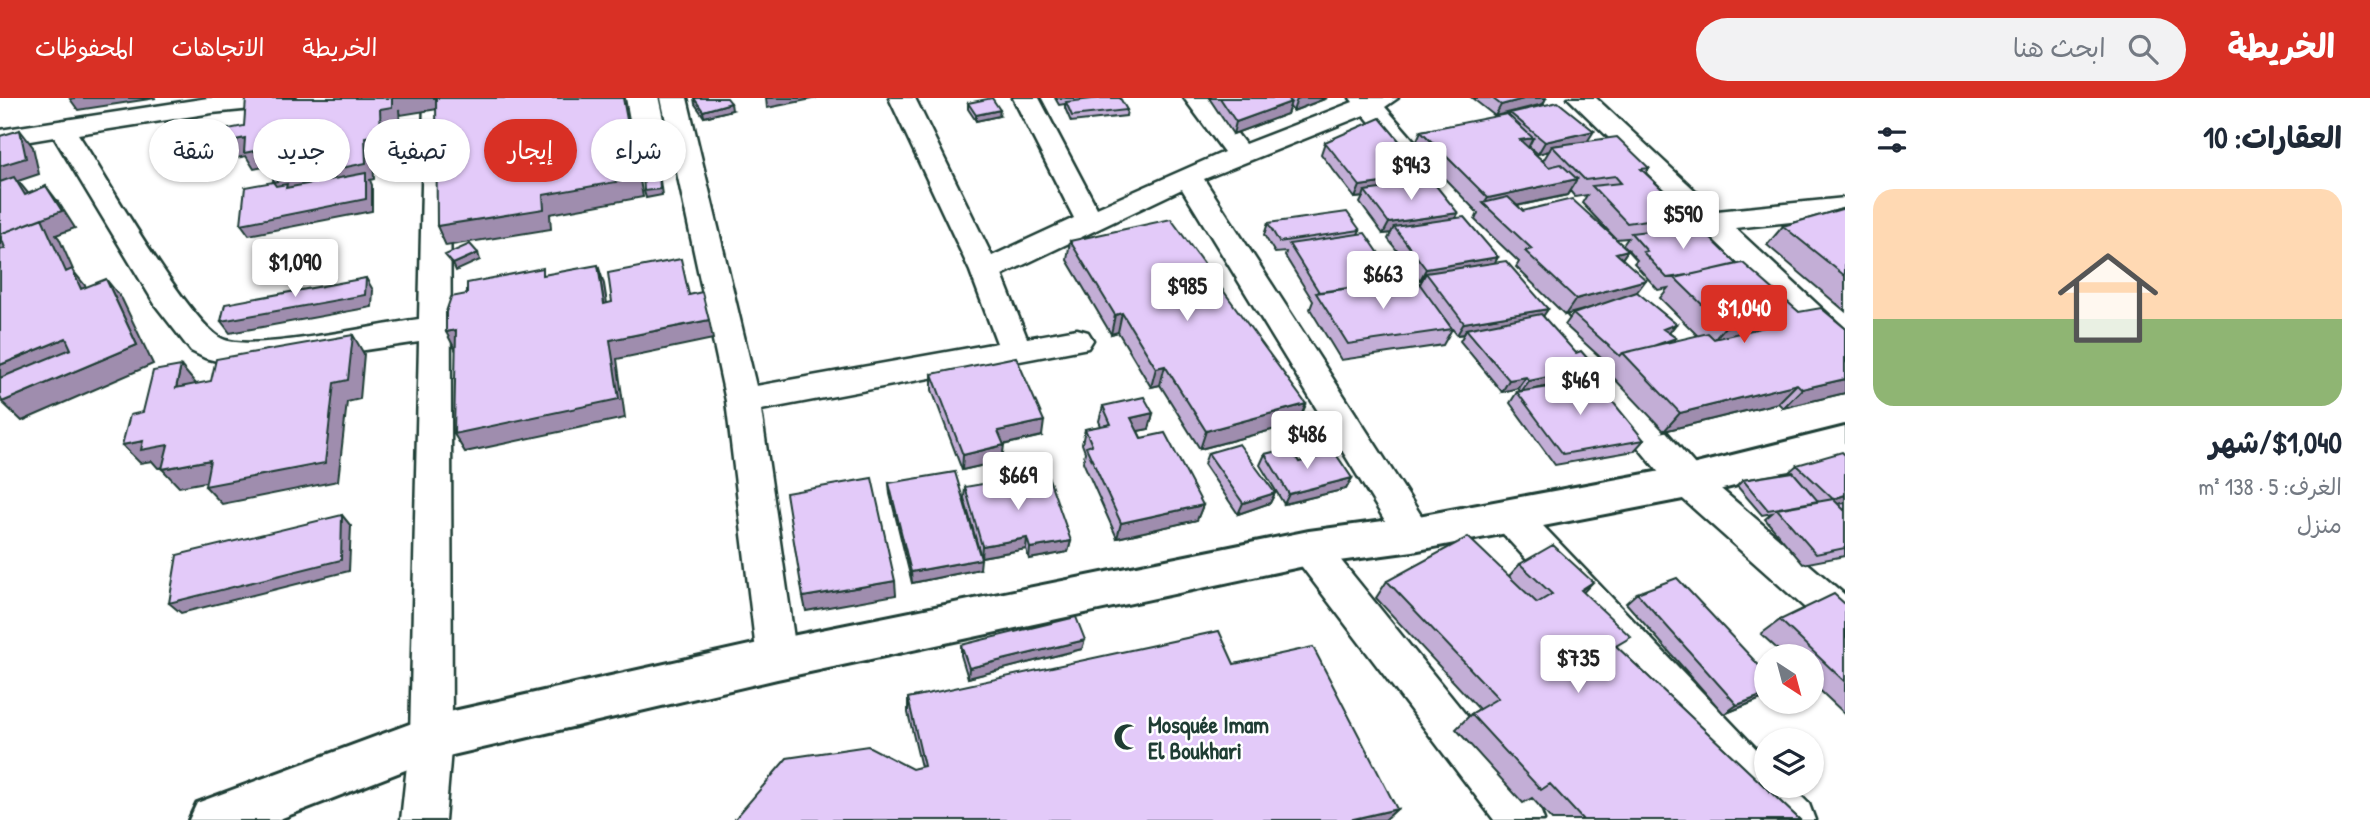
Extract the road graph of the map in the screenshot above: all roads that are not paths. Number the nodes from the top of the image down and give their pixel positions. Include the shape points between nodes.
1 (283, 98) edge
2 (437, 98) edge
3 (674, 98) edge
4 (902, 98) edge
5 (1026, 98) edge
6 (1198, 98) edge
7 (1581, 98) edge
8 (1373, 101) edge
9 (213, 102) edge
10 (63, 130) junction
11 (0, 138) edge
12 (1240, 155) junction
13 (1188, 176) junction
14 (1845, 207) edge
15 (1712, 221) junction
16 (1090, 222) junction
17 (985, 271) junction
18 (436, 328) junction
19 (1077, 340) dead end
20 (1845, 349) edge
21 (1016, 351) junction
22 (743, 401) junction
23 (1845, 442) edge
24 (1688, 482) junction
25 (1510, 516) junction
26 (1413, 534) junction
27 (1309, 548) junction
28 (1845, 619) edge
29 (777, 659) junction
30 (431, 738) junction
31 (214, 820) edge
32 (423, 820) edge
33 (1522, 820) edge
34 (1793, 820) edge

1 - 9 street
2 - 18 street
3 - 22 street
4 - 17 street
5 - 16 street
6 - 12 street
7 - 15 street
8 - 12 street
8 - 24 street
9 - 10 street
10 - 11 street
10 - 18 street via 167,298 202,343 245,356
12 - 13 street
13 - 16 street
13 - 26 street
14 - 15 street
15 - 20 street
16 - 17 street
17 - 21 street
18 - 30 street
19 - 21 street
21 - 22 street
22 - 29 street
23 - 24 street
24 - 25 street
24 - 28 street
25 - 26 street
25 - 34 street
26 - 27 street
27 - 29 street
27 - 33 street
29 - 30 street
30 - 31 street
30 - 32 street

